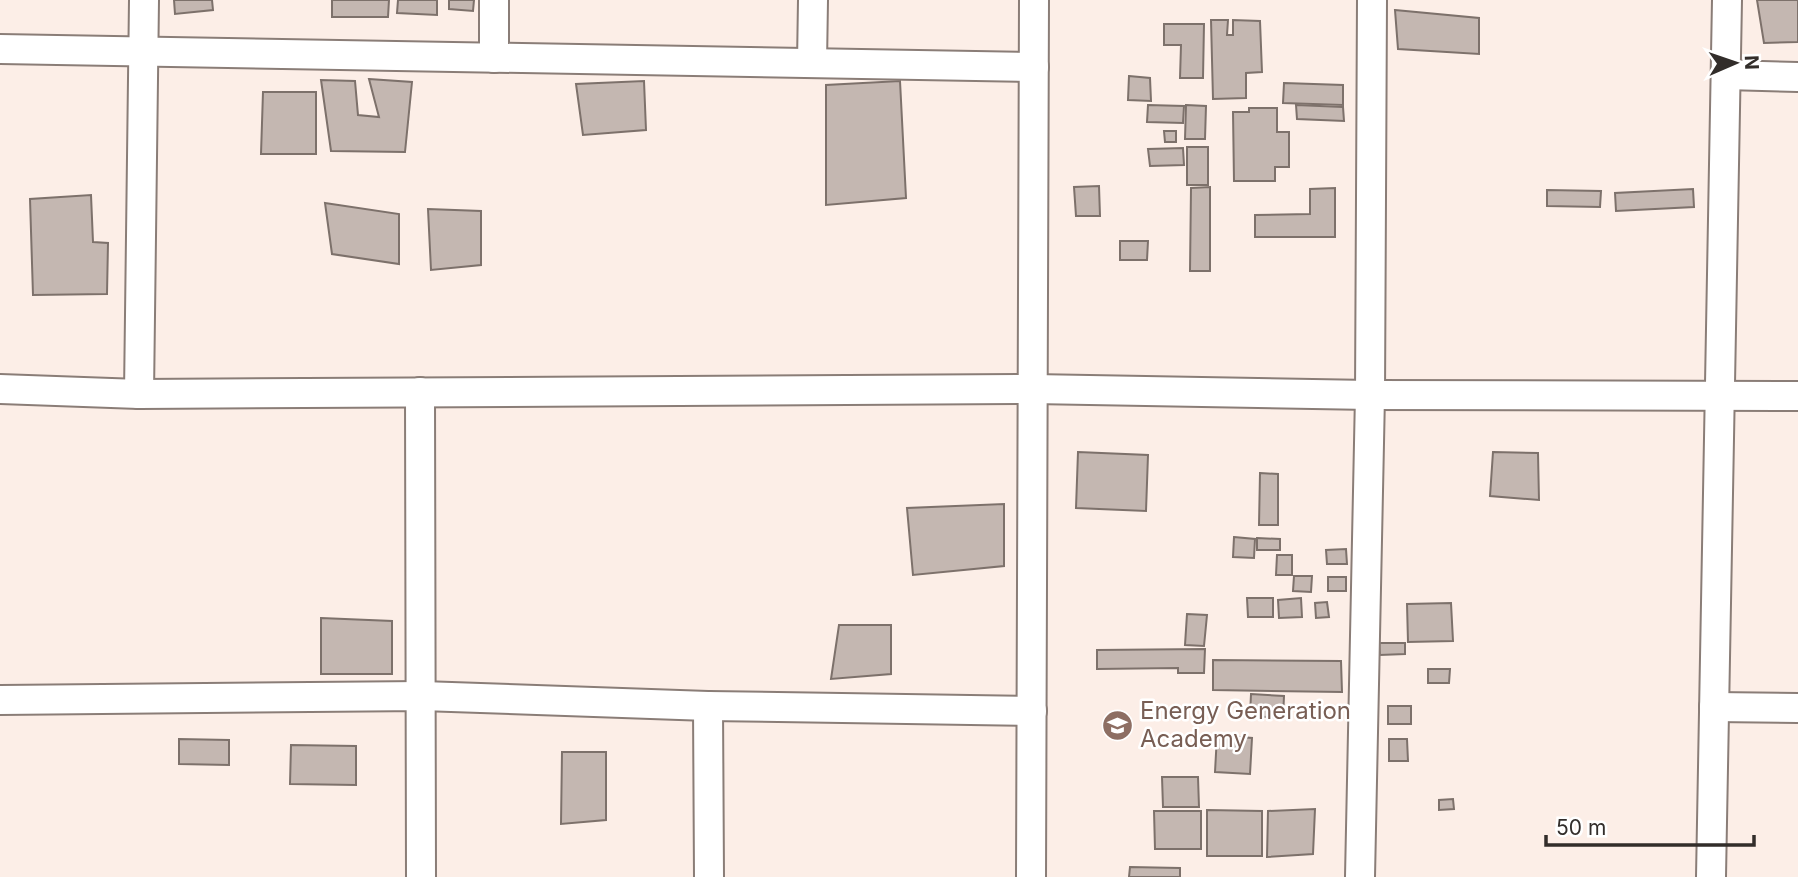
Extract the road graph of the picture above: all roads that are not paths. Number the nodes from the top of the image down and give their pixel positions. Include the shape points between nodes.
1 (144, 0) edge
2 (494, 0) edge
3 (813, 0) edge
4 (1034, 0) edge
5 (1372, 0) edge
6 (1727, 0) edge
7 (0, 49) edge
8 (143, 52) junction
9 (494, 58) junction
10 (812, 63) junction
11 (1034, 67) junction
12 (1726, 75) junction
13 (1798, 77) edge
14 (0, 389) edge
15 (1033, 389) junction
16 (420, 393) junction
17 (139, 394) junction
18 (1370, 395) junction
19 (1720, 396) junction
20 (1798, 396) edge
21 (422, 696) junction
22 (0, 700) edge
23 (708, 706) junction
24 (1714, 707) junction
25 (1798, 708) edge
26 (1032, 711) junction
27 (421, 877) edge
28 (709, 877) edge
29 (1031, 877) edge
30 (1360, 877) edge
31 (1711, 877) edge

1 - 8 street
2 - 9 street
3 - 10 street
4 - 11 street
5 - 18 street
6 - 12 street
7 - 8 street
8 - 9 street
8 - 17 street
9 - 10 street
10 - 11 street
11 - 15 street
12 - 13 street
12 - 19 street
14 - 17 street
15 - 16 street
15 - 18 street
15 - 26 street
16 - 17 street
16 - 21 street
18 - 19 street
18 - 30 street
19 - 20 street
19 - 24 street
21 - 22 street
21 - 23 street
21 - 27 street
23 - 26 street
23 - 28 street
24 - 25 street
24 - 31 street
26 - 29 street

